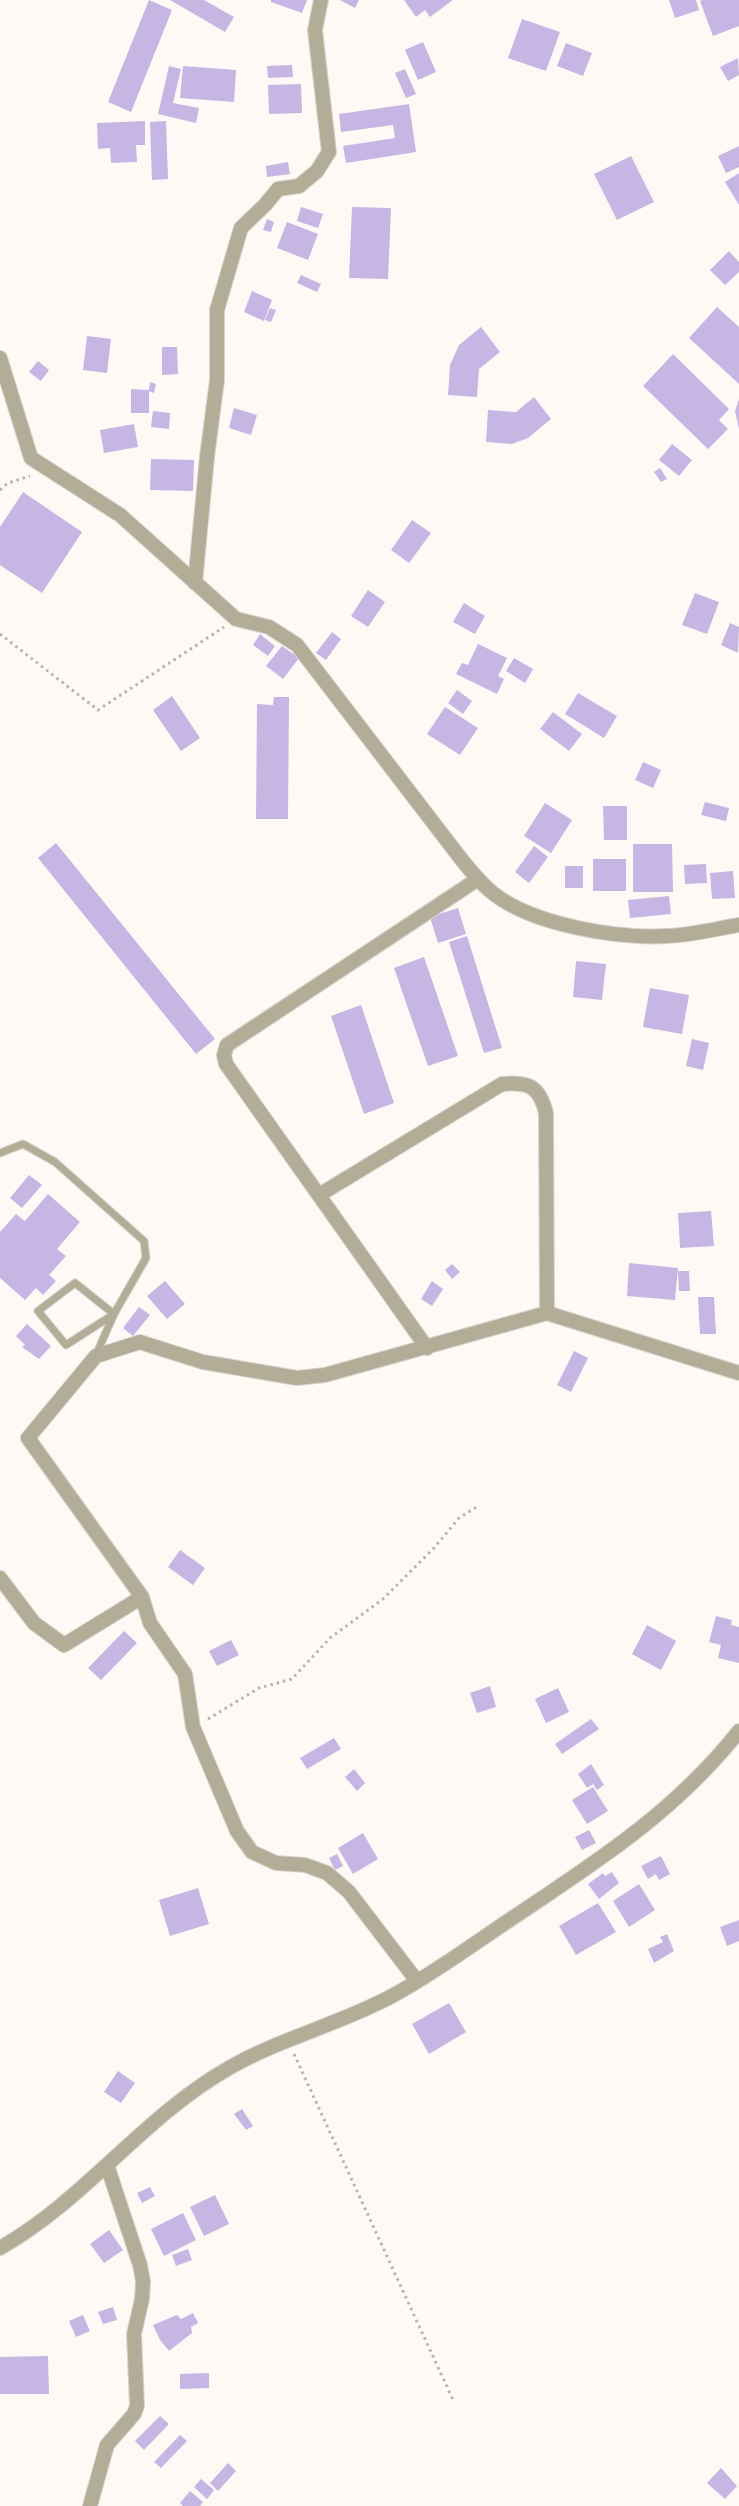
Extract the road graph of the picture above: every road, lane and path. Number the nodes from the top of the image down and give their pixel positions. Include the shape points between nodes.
1 (321, 0) edge
2 (0, 358) edge
3 (50, 470) junction
4 (0, 490) edge
5 (195, 583) junction
6 (236, 619) junction
7 (0, 634) edge
8 (478, 879) junction
9 (739, 925) edge
10 (0, 1153) edge
11 (319, 1195) junction
12 (547, 1312) junction
13 (114, 1314) junction
14 (427, 1348) junction
15 (96, 1356) junction
16 (739, 1373) edge
17 (478, 1506) dead end
18 (0, 1578) edge
19 (142, 1596) junction
20 (194, 1726) junction
21 (739, 1731) edge
22 (417, 1980) junction
23 (287, 2040) junction
24 (107, 2165) junction
25 (0, 2248) edge
26 (454, 2402) dead end
27 (90, 2506) edge

1 - 5 street via 315,30 329,152 317,171 299,186 278,189 242,228 218,310 217,380
2 - 3 street via 31,458
3 - 4 path via 8,483
3 - 5 street via 120,515
5 - 6 street
6 - 7 path via 98,710
6 - 8 street via 269,627 297,645
8 - 9 street via 514,907 548,920 614,935 669,936
8 - 11 street via 227,1045 226,1064
10 - 13 lane via 23,1144 55,1162 144,1241 146,1258
11 - 12 street via 502,1084 522,1083 536,1089 546,1113
11 - 14 street
12 - 14 street
12 - 16 street
13 - 13 lane via 75,1283 38,1311 66,1345
13 - 15 lane
14 - 15 street via 326,1375 297,1378 204,1362 140,1342
15 - 19 street via 28,1438
17 - 20 path via 459,1518 383,1599 330,1638 292,1679 259,1688
18 - 19 street via 34,1622 64,1645
19 - 20 street via 150,1623 185,1674
20 - 22 street via 237,1831 252,1852 276,1863 304,1865 327,1873 349,1892
21 - 22 street via 686,1790 647,1824
22 - 23 street via 391,1996
23 - 24 street via 229,2067 173,2104
23 - 26 path
24 - 25 street via 49,2214
24 - 27 street via 143,2281 134,2334 138,2396 134,2414 107,2445

